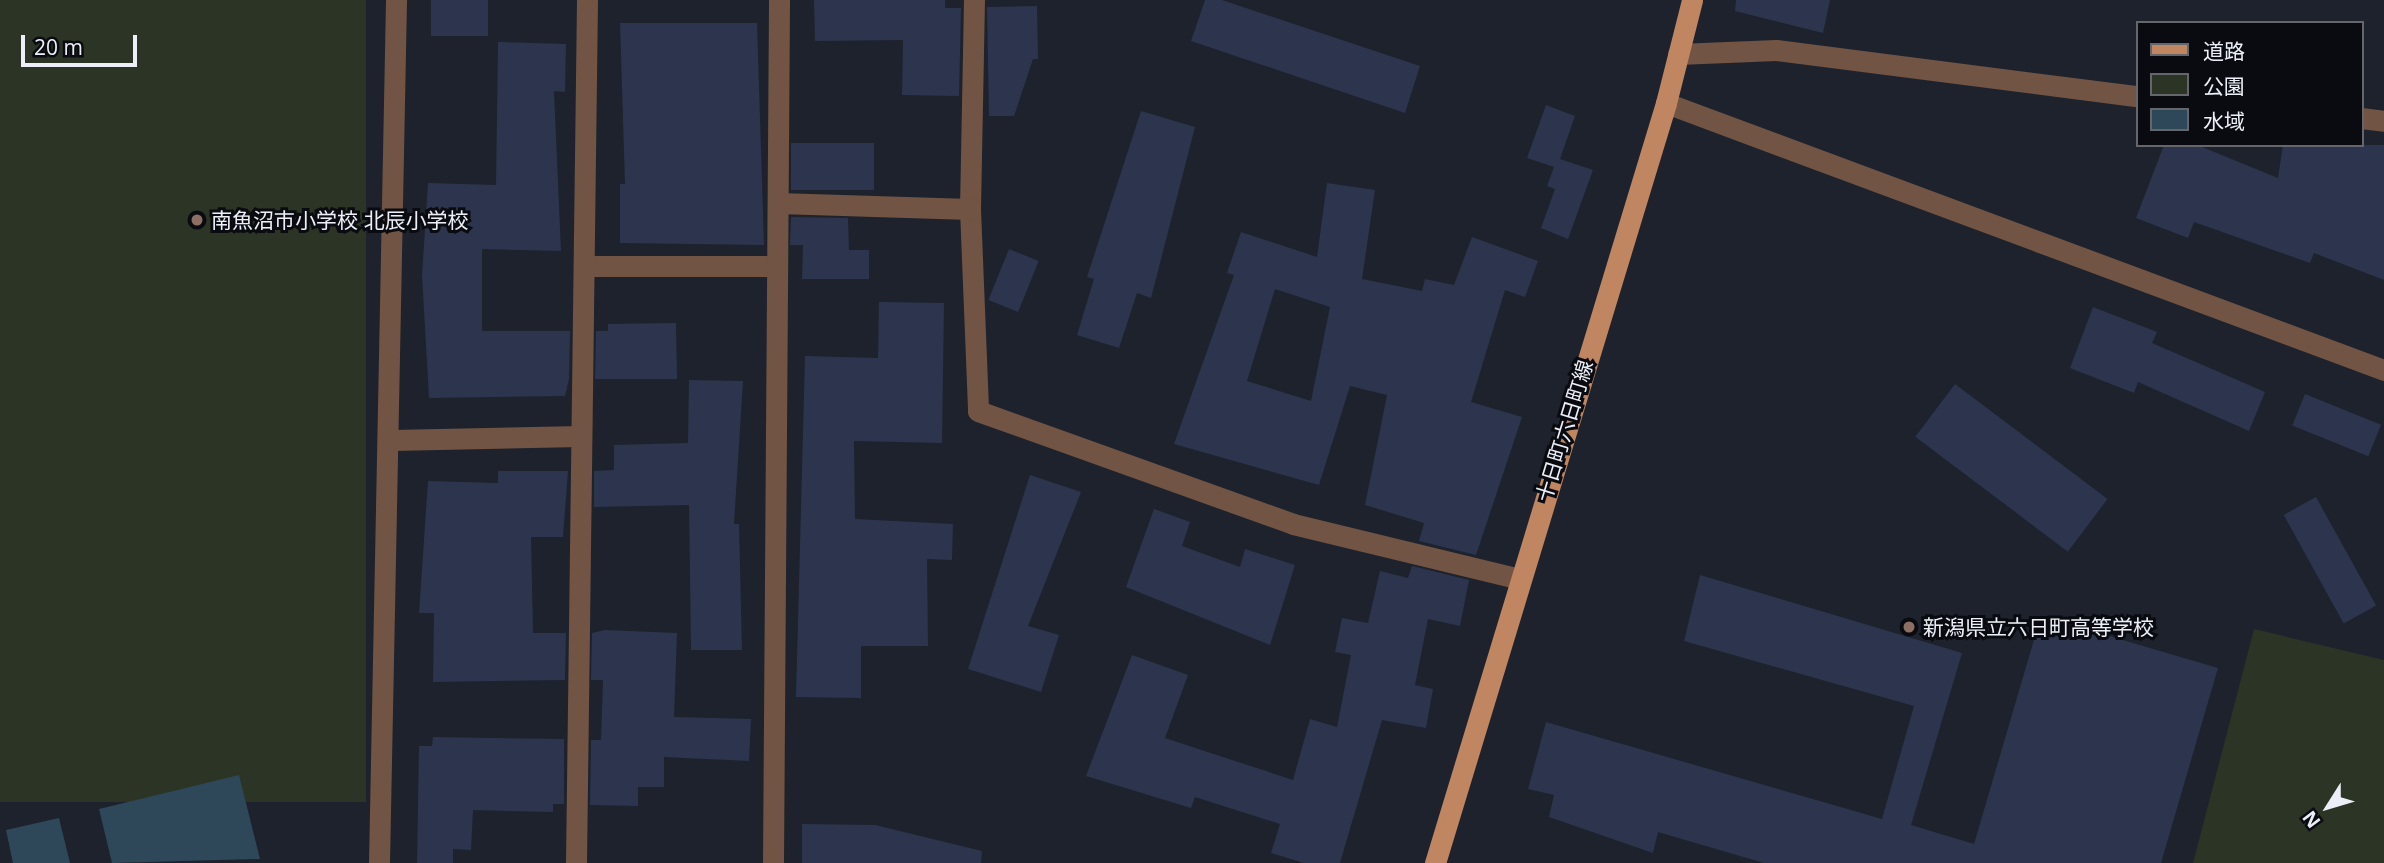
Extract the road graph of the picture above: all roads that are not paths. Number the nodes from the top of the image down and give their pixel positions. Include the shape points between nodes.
1 (396, 0) edge
2 (587, 0) edge
3 (779, 0) edge
4 (974, 0) edge
5 (1692, 0) edge
6 (1678, 54) junction
7 (2136, 96) edge
8 (1667, 103) junction
9 (2363, 118) edge
10 (2384, 121) edge
11 (778, 203) junction
12 (970, 209) junction
13 (584, 266) junction
14 (777, 266) junction
15 (2384, 370) edge
16 (581, 436) junction
17 (392, 440) junction
18 (1517, 578) junction
19 (379, 863) edge
20 (576, 863) edge
21 (773, 863) edge
22 (1436, 863) edge

1 - 17 street
2 - 13 street
3 - 11 street
4 - 12 street
5 - 6 main road, 十日町六日町線
6 - 7 street via 1776,50
6 - 8 main road, 十日町六日町線
8 - 15 street
8 - 18 main road, 十日町六日町線
9 - 10 street
11 - 12 street
11 - 14 street
12 - 18 street via 978,411 1293,524
13 - 14 street
13 - 16 street
14 - 21 street
16 - 17 street
16 - 20 street
17 - 19 street
18 - 22 main road, 十日町六日町線

